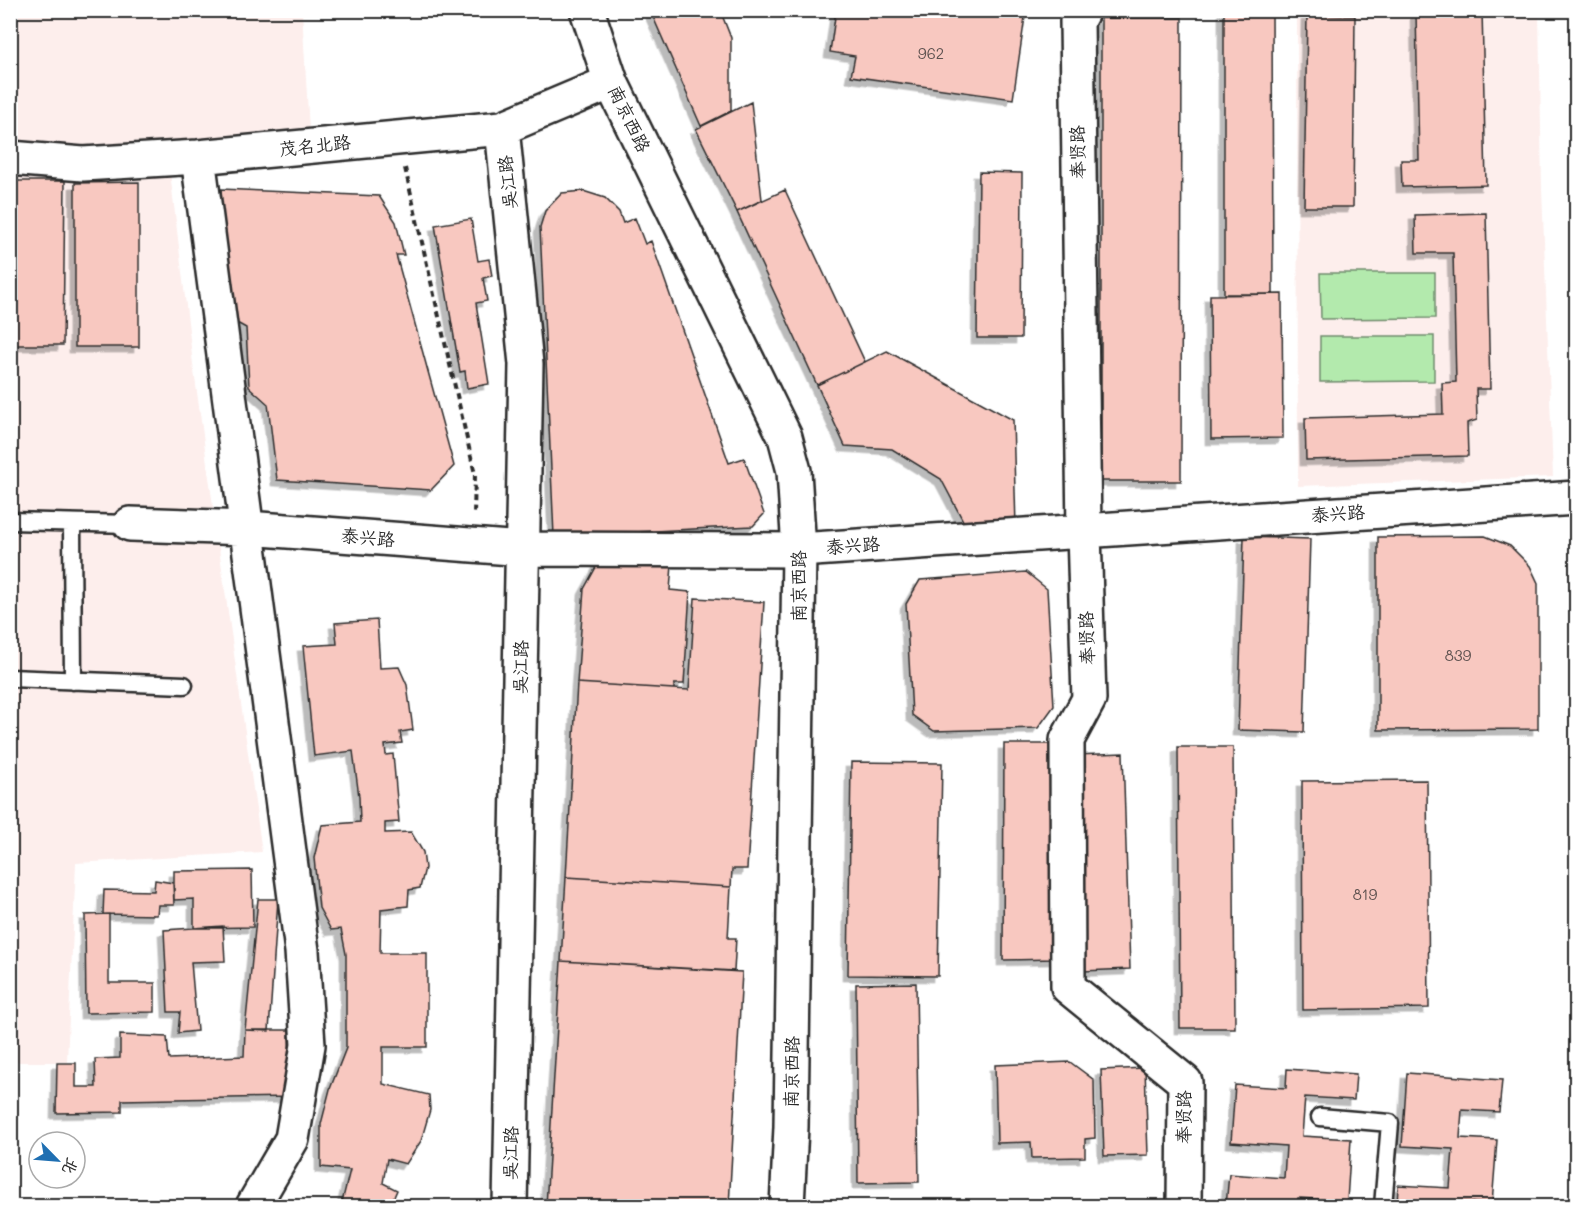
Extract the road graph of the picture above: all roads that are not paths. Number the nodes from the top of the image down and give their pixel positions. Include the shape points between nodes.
1 (587, 10) edge
2 (1083, 10) edge
3 (610, 82) junction
4 (502, 128) junction
5 (10, 158) edge
6 (198, 158) junction
7 (1576, 498) edge
8 (10, 521) edge
9 (72, 523) junction
10 (130, 524) joint
11 (247, 528) junction
12 (1083, 532) junction
13 (524, 549) junction
14 (799, 550) junction
15 (10, 678) edge
16 (73, 681) junction
17 (184, 685) dead end
18 (1320, 1117) dead end
19 (253, 1206) edge
20 (510, 1206) edge
21 (787, 1206) edge
22 (1184, 1206) edge
23 (1383, 1206) edge

1 - 3 street, 南京西路
2 - 12 street, 奉贤路 via 1077,21
3 - 4 street, 茂名北路
3 - 14 street, 南京西路 via 785,437 794,471
4 - 6 street, 茂名北路
4 - 13 street, 吴江路 via 526,363
5 - 6 street, 茂名北路 via 84,164
6 - 11 street
7 - 12 street, 泰兴路
8 - 9 lane
9 - 10 lane
9 - 16 lane
10 - 11 street, 泰兴路
11 - 13 street, 泰兴路
11 - 19 street via 302,951 308,1045 292,1139
12 - 14 street, 泰兴路
12 - 22 street, 奉贤路 via 1089,699 1067,740 1068,987 1185,1082
13 - 14 street, 泰兴路
13 - 20 street, 吴江路
14 - 21 street, 南京西路
15 - 16 lane
16 - 17 lane
18 - 23 lane via 1389,1123

